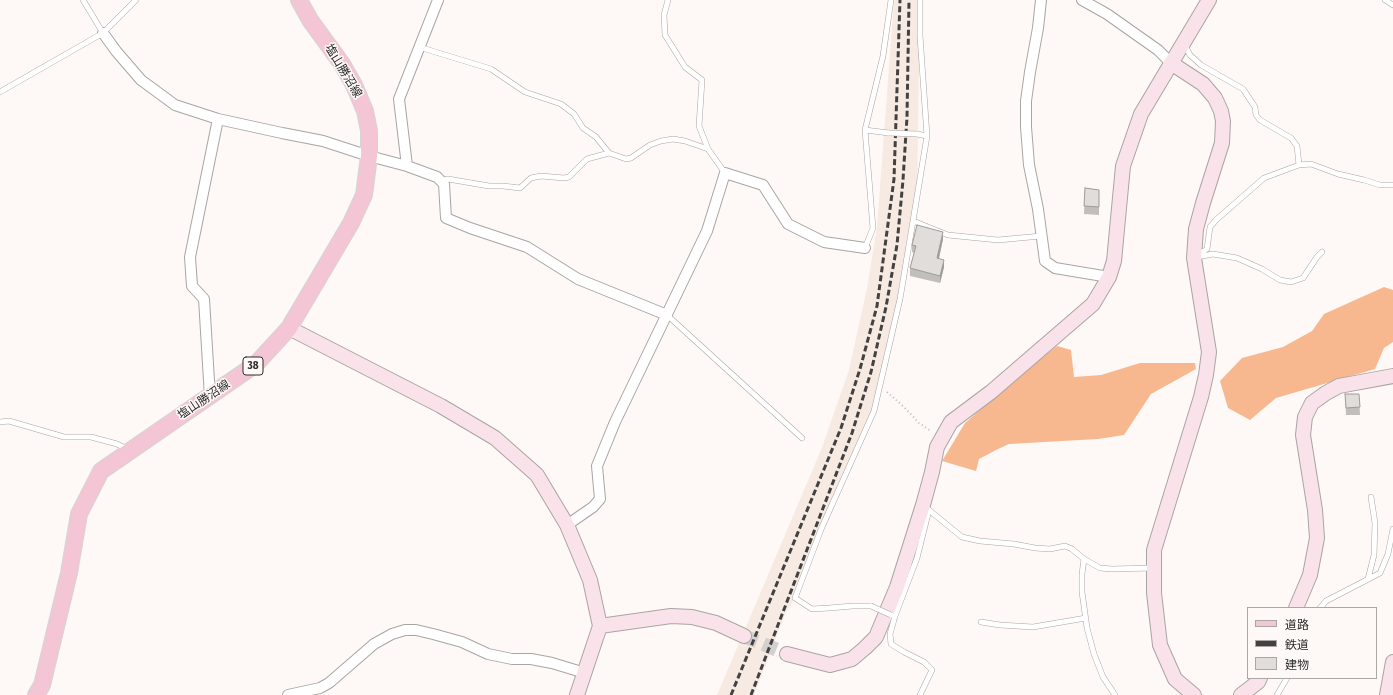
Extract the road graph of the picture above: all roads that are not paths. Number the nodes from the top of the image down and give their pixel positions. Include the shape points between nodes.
1 (83, 0) edge
2 (136, 0) edge
3 (299, 0) edge
4 (438, 0) edge
5 (668, 0) edge
6 (891, 0) edge
7 (920, 0) edge
8 (1041, 0) edge
9 (1082, 0) edge
10 (1209, 0) edge
11 (1385, 0) edge
12 (1393, 5) edge
13 (103, 32) junction
14 (1184, 42) junction
15 (419, 47) junction
16 (1171, 63) junction
17 (0, 92) edge
18 (218, 119) junction
19 (865, 130) junction
20 (928, 136) junction
21 (708, 148) junction
22 (609, 153) junction
23 (369, 156) junction
24 (1299, 165) junction
25 (407, 166) junction
26 (725, 173) junction
27 (442, 181) junction
28 (1393, 184) edge
29 (913, 221) junction
30 (1041, 236) junction
31 (865, 248) joint
32 (1322, 252) dead end
33 (1194, 258) junction
34 (1108, 277) junction
35 (667, 315) junction
36 (289, 328) junction
37 (1393, 376) edge
38 (210, 397) junction
39 (0, 422) edge
40 (802, 438) dead end
41 (130, 450) junction
42 (1371, 497) dead end
43 (926, 508) junction
44 (567, 526) junction
45 (1393, 529) edge
46 (1084, 559) junction
47 (1154, 568) junction
48 (1368, 579) junction
49 (1296, 607) edge
50 (1321, 607) edge
51 (893, 615) junction
52 (1086, 618) junction
53 (980, 622) dead end
54 (600, 626) junction
55 (744, 636) tunnel mouth
56 (787, 654) tunnel mouth
57 (1393, 662) edge
58 (585, 673) junction
59 (1260, 679) edge
60 (1287, 679) edge
61 (36, 695) edge
62 (288, 695) edge
63 (577, 695) edge
64 (920, 695) edge
65 (1115, 695) edge
66 (1194, 695) edge
67 (1241, 695) edge
68 (1277, 695) edge
69 (1387, 695) edge

1 - 13 lane
2 - 13 lane
3 - 23 main road, 塩山勝沼線 / 38 via 354,85 365,111 369,131
4 - 15 street
5 - 21 lane via 664,15 665,35 685,67 702,80 699,126
6 - 19 lane via 883,56
7 - 20 lane via 920,36
8 - 30 street via 1028,86 1026,128 1029,165
9 - 16 street via 1113,18 1158,50
10 - 14 street
11 - 12 lane
13 - 17 lane
13 - 18 street via 141,80 174,105
14 - 16 street
14 - 24 lane via 1190,55 1201,65 1243,89 1260,120 1291,138 1297,146
15 - 22 lane via 491,69 525,92 561,104 574,114 583,128 596,137
15 - 25 street via 399,99
16 - 33 street via 1203,84 1215,98 1223,121 1222,143 1196,229
16 - 34 street via 1141,114 1123,166 1114,261
18 - 23 street via 282,134 323,140
18 - 38 street via 190,257 192,286 204,299
19 - 20 lane, bridge
19 - 31 lane via 873,228
20 - 29 lane
21 - 22 lane via 685,140 673,139 650,145 631,158 626,159
21 - 26 lane
22 - 27 lane via 587,159 569,177 531,178 520,188 448,179
23 - 25 street
23 - 36 main road, 塩山勝沼線 / 38 via 364,195 352,223
24 - 28 lane via 1311,164 1380,185
24 - 33 lane via 1264,178 1210,227 1206,249
25 - 27 street
26 - 31 street via 763,185 788,224 824,242
26 - 35 street via 707,231
27 - 35 street via 446,218 527,247 578,279
29 - 30 lane via 948,235 998,240
29 - 51 lane, bridge via 900,299 874,411 822,527 795,598 812,609 871,606
30 - 34 street via 1045,261 1055,268
32 - 33 lane via 1303,278 1291,282 1280,280 1237,258 1213,254
33 - 47 street via 1209,352 1201,397 1154,550
34 - 43 street via 1093,304 991,392 951,422 937,447
35 - 40 lane
35 - 44 street via 615,422 597,466 600,499
36 - 38 main road, 塩山勝沼線 / 38 via 256,364
36 - 44 street via 441,406 495,438 536,475
37 - 49 street via 1339,386 1312,403 1305,417 1303,436 1317,538 1310,575
38 - 41 main road, 塩山勝沼線 / 38
39 - 41 lane via 9,422 64,437 90,437
41 - 61 main road, 塩山勝沼線 / 38 via 101,471 79,514 69,572 42,685
42 - 48 lane via 1375,523 1374,555
43 - 46 lane via 962,537 1035,548 1065,546
43 - 51 lane via 917,558
43 - 56 street via 876,637 852,659 830,665
44 - 54 street via 590,580
45 - 48 lane via 1388,554 1380,573
46 - 47 lane via 1100,568
46 - 52 lane via 1082,592
47 - 66 street via 1160,645 1175,679
48 - 50 lane via 1326,601
51 - 64 lane via 891,644 924,662 932,670
52 - 53 lane via 1033,627
52 - 65 lane via 1094,654 1103,677
54 - 55 street via 671,616 692,617 716,623
54 - 58 street
57 - 69 street
58 - 62 street via 531,659 488,654 462,642 416,630 405,630 374,644 330,683 320,688
58 - 63 street
59 - 67 street
60 - 68 lane

